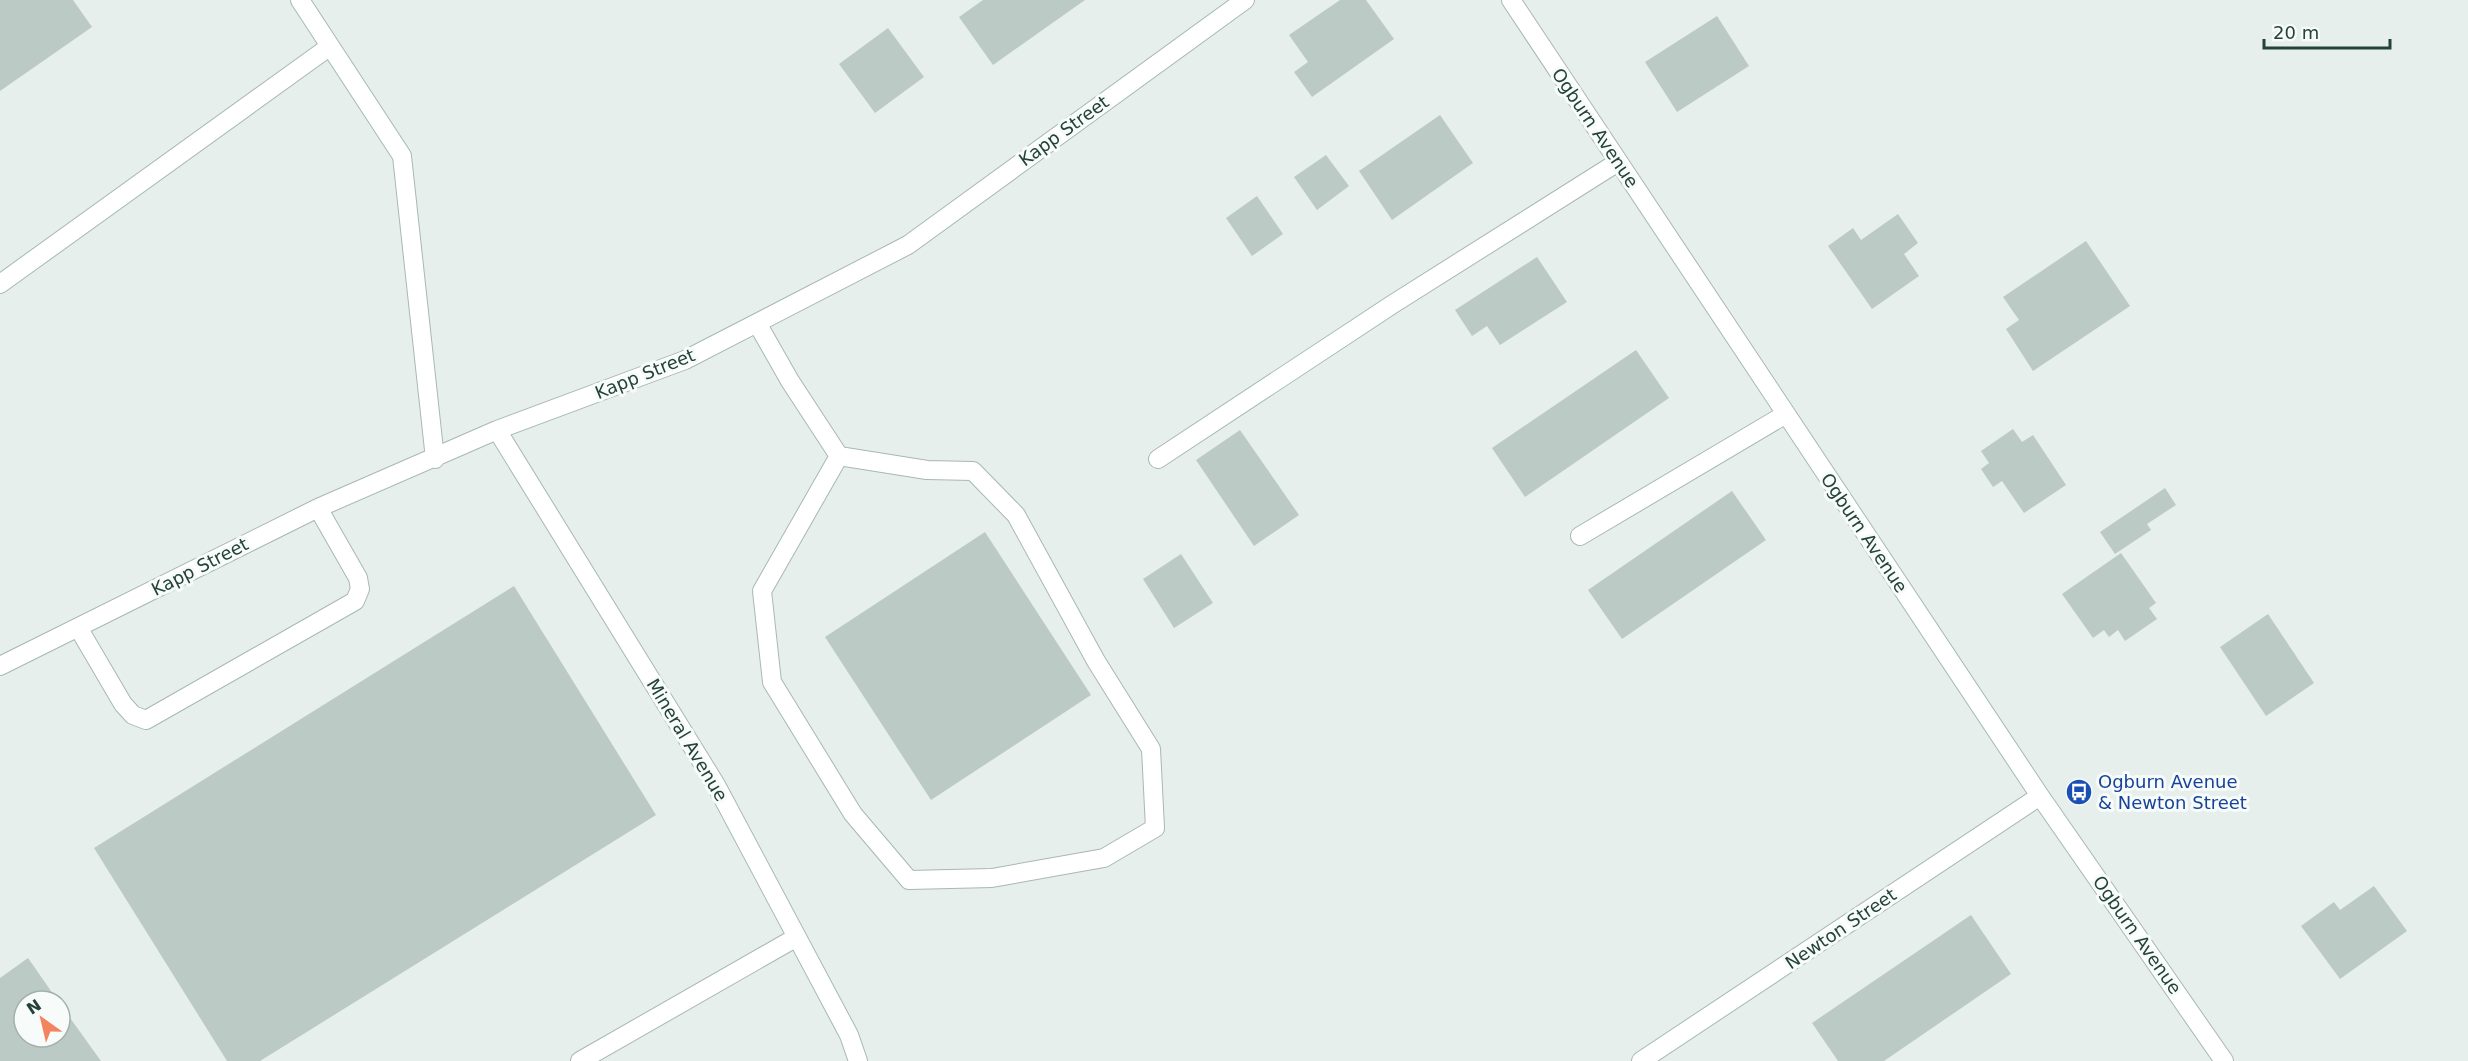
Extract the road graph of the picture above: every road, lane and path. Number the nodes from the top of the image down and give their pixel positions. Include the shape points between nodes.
1 (300, 0) edge
2 (1245, 0) edge
3 (1510, 0) edge
4 (329, 46) junction
5 (1618, 162) junction
6 (0, 284) edge
7 (757, 323) junction
8 (1786, 414) junction
9 (497, 430) junction
10 (839, 456) junction
11 (435, 459) junction
12 (1158, 459) dead end
13 (318, 508) junction
14 (1580, 536) dead end
15 (79, 629) junction
16 (0, 666) edge
17 (2040, 796) junction
18 (797, 937) junction
19 (580, 1061) edge
20 (858, 1061) edge
21 (1641, 1061) edge
22 (2224, 1061) edge

1 - 4 street
2 - 7 street, Kapp Street via 908,245
3 - 5 street, Ogburn Avenue
4 - 6 street
4 - 11 street via 402,156
5 - 8 street, Ogburn Avenue
5 - 12 street
7 - 9 street, Kapp Street via 685,360
7 - 10 street
8 - 14 street
8 - 17 street, Ogburn Avenue
9 - 11 street, Kapp Street
9 - 18 street, Mineral Avenue via 716,785
10 - 10 street via 762,591 772,682 853,814 909,880 992,878 1104,858 1155,828 1151,749 1096,661 1016,515 973,471 927,470
11 - 13 street, Kapp Street
13 - 15 street, Kapp Street
13 - 15 street via 358,578 360,589 355,601 146,720 133,715 123,704
15 - 16 street, Kapp Street
17 - 21 street, Newton Street
17 - 22 street, Ogburn Avenue
18 - 19 street
18 - 20 street, Mineral Avenue via 849,1035

